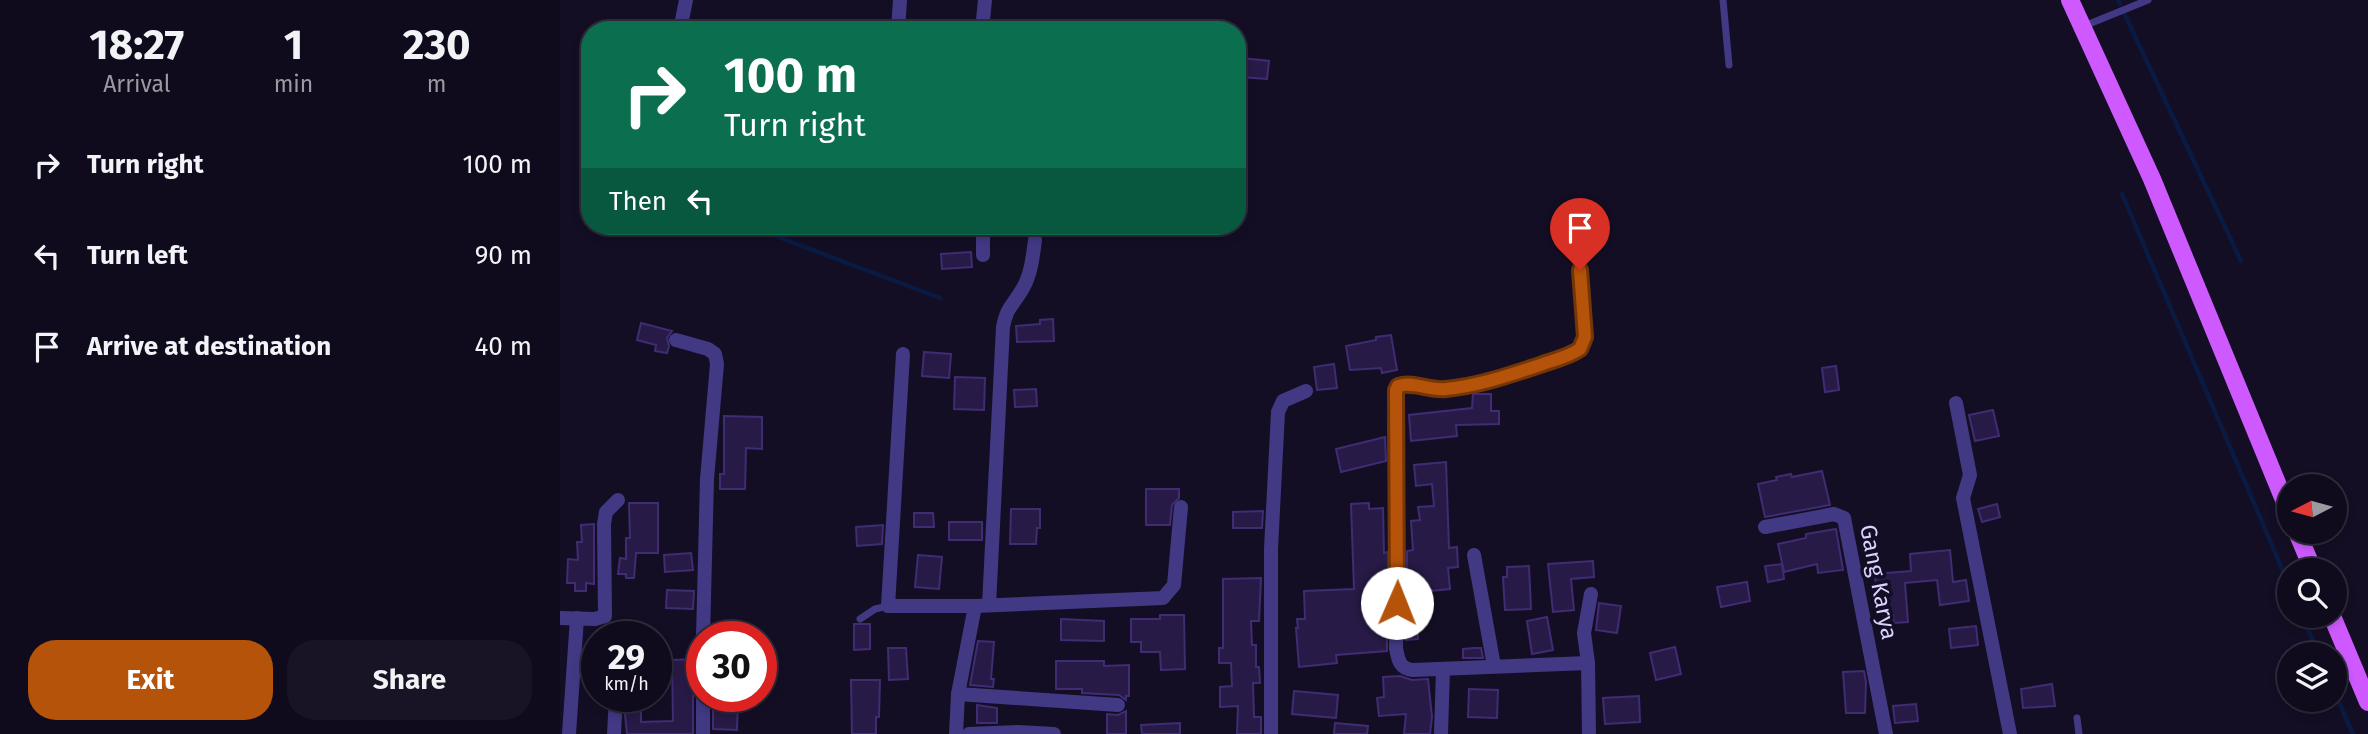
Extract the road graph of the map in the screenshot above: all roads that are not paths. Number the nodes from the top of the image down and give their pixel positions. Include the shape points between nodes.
1 (686, 0) edge
2 (900, 0) edge
3 (985, 0) edge
4 (1723, 0) edge
5 (2070, 0) edge
6 (2148, 0) edge
7 (682, 21) edge
8 (899, 21) edge
9 (983, 21) edge
10 (2081, 27) junction
11 (1729, 65) dead end
12 (983, 235) edge
13 (1035, 240) dead end
14 (983, 255) dead end
15 (1580, 270) dead end
16 (676, 340) dead end
17 (903, 354) dead end
18 (1306, 391) dead end
19 (1956, 403) dead end
20 (2277, 483) edge
21 (618, 500) dead end
22 (1181, 507) dead end
23 (1765, 527) dead end
24 (1474, 555) dead end
25 (1591, 593) dead end
26 (982, 606) junction
27 (888, 607) junction
28 (560, 618) edge
29 (577, 618) junction
30 (860, 620) dead end
31 (703, 621) edge
32 (2337, 628) edge
33 (1588, 663) junction
34 (1494, 666) junction
35 (1444, 669) junction
36 (958, 694) junction
37 (2368, 702) edge
38 (1118, 705) dead end
39 (615, 712) edge
40 (703, 712) edge
41 (2077, 718) dead end
42 (569, 734) edge
43 (614, 734) edge
44 (703, 734) edge
45 (956, 734) edge
46 (969, 734) edge
47 (1054, 734) edge
48 (1271, 734) edge
49 (1441, 734) edge
50 (1589, 734) edge
51 (1886, 734) edge
52 (2010, 734) edge
53 (2079, 734) edge

1 - 7 street
2 - 8 street
3 - 9 street
4 - 11 lane
5 - 10 main road
6 - 10 lane
10 - 20 main road via 2152,179
12 - 14 street
13 - 26 street via 1029,273 1006,310 1003,327
15 - 35 street via 1585,337 1580,349 1464,386 1432,389 1403,384 1396,390 1398,659 1406,669
16 - 31 street via 708,349 717,364 707,478
17 - 27 street
18 - 48 street via 1283,401 1278,412 1271,549
19 - 52 street via 1970,475 1964,498
21 - 29 street via 606,512 604,524 605,616
22 - 26 street via 1174,585 1163,598
23 - 51 street, Gang Karya via 1834,514 1844,519
24 - 34 street
25 - 33 street via 1584,633
26 - 27 street
26 - 36 street
27 - 30 lane
28 - 29 street
29 - 42 street
32 - 37 main road
33 - 34 street
33 - 50 street
34 - 35 street
35 - 49 street
36 - 38 street
36 - 45 street
39 - 43 street
40 - 44 street
41 - 53 lane
46 - 47 street

